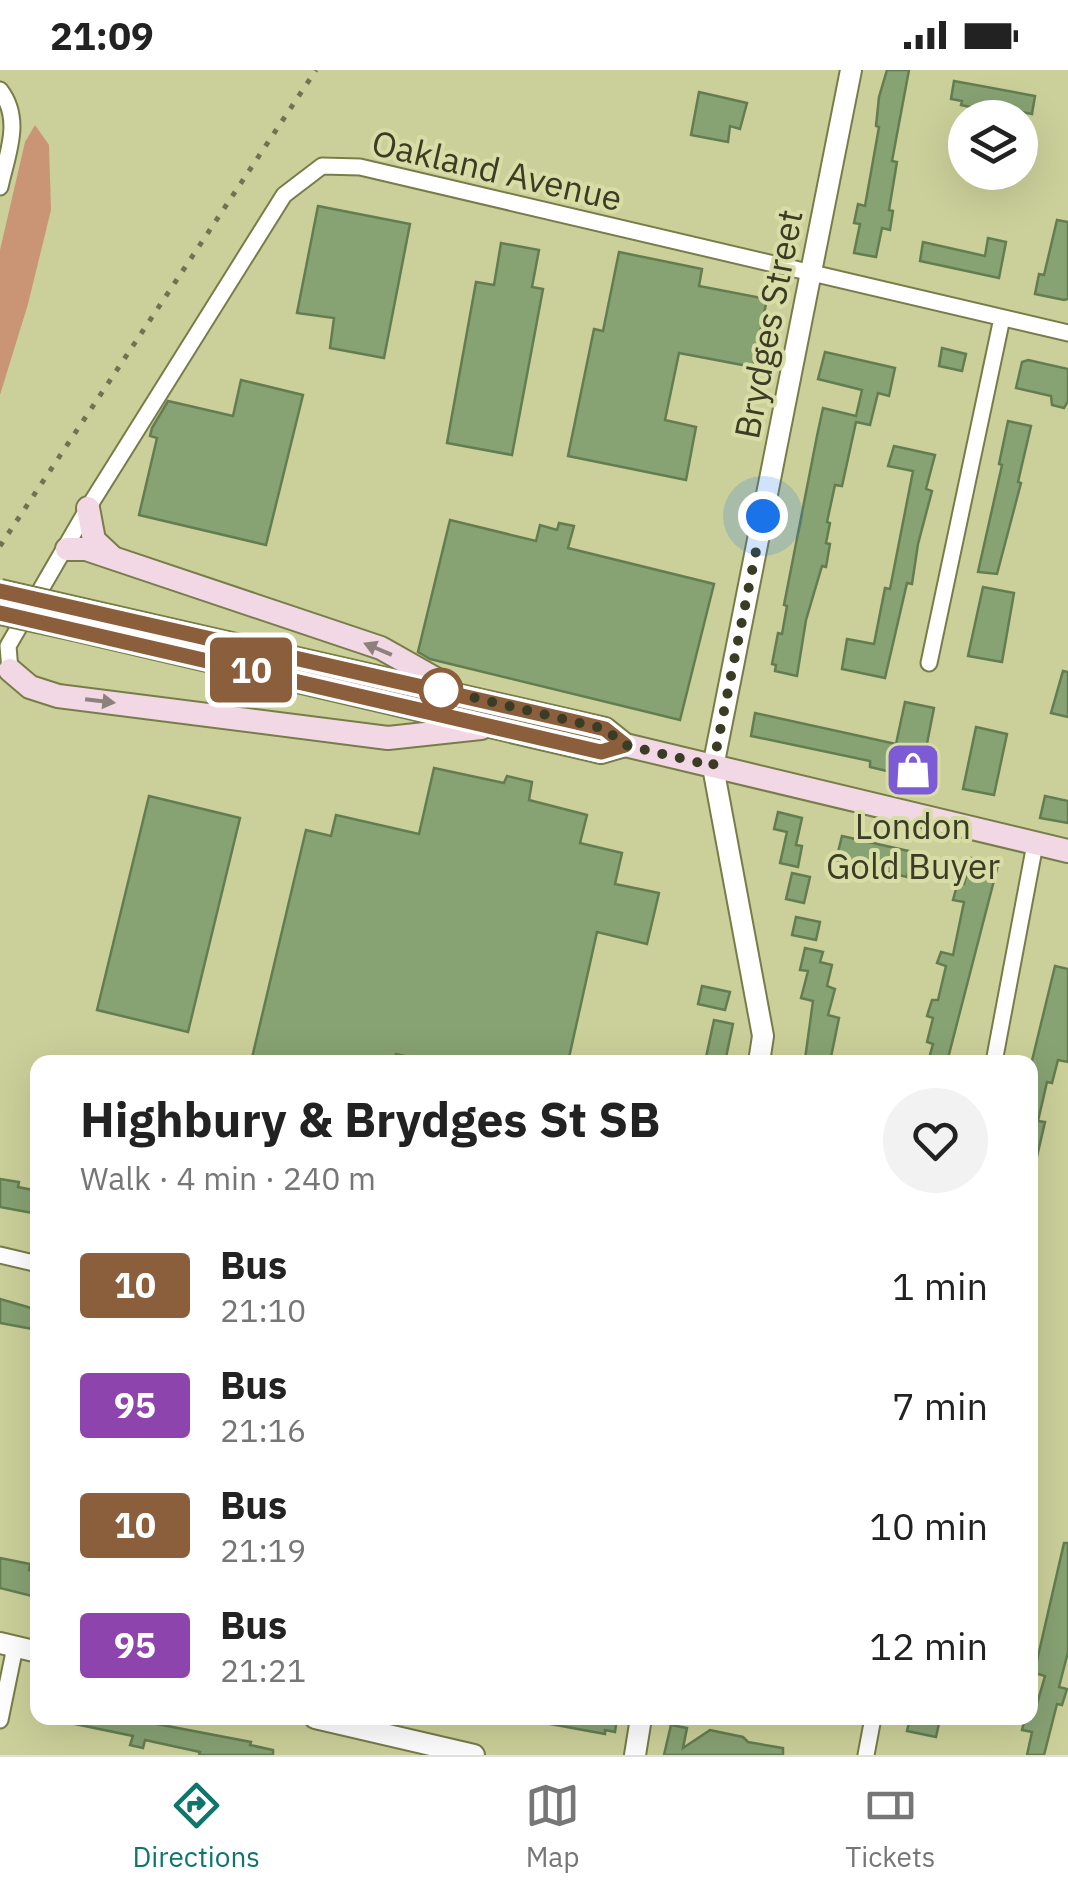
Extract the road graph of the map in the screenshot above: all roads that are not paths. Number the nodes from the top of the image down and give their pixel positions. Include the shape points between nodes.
1 (851, 70) edge
2 (0, 90) edge
3 (0, 188) edge
4 (812, 273) junction
5 (1002, 318) junction
6 (1068, 333) edge
7 (88, 508) junction
8 (67, 548) junction
9 (113, 558) junction
10 (0, 591) edge
11 (0, 613) edge
12 (80, 620) junction
13 (929, 664) dead end
14 (10, 670) joint
15 (463, 695) junction
16 (497, 727) junction
17 (625, 745) junction
18 (713, 766) junction
19 (1035, 844) junction
20 (1068, 851) edge
21 (759, 1055) edge
22 (995, 1055) edge
23 (0, 1256) edge
24 (30, 1262) edge
25 (8, 1645) edge
26 (0, 1720) edge
27 (345, 1725) edge
28 (640, 1725) edge
29 (872, 1725) edge
30 (474, 1755) edge
31 (634, 1755) edge
32 (866, 1755) edge

1 - 4 street, Brydges Street
2 - 3 street via 14,126
4 - 5 street, Oakland Avenue
4 - 7 street, Oakland Avenue via 360,167 322,166 284,196
4 - 18 street, Brydges Street
5 - 6 street, Oakland Avenue
5 - 13 street
7 - 8 street, Oakland Avenue
7 - 9 main road via 94,540
8 - 9 main road
8 - 14 street, Oakland Avenue via 8,646
15 -> 9 main road via 381,648
10 - 12 main road, bridge
11 - 12 main road, bridge
12 - 15 main road
12 - 16 main road
14 -> 16 main road via 30,688 58,696 388,738
15 - 17 main road via 605,729
16 - 17 main road via 601,752
17 - 18 main road
18 - 19 main road
18 - 21 street, Brydges Street via 763,1036
19 - 20 main road
19 - 22 street
23 - 24 street
25 - 26 street
27 - 30 street
28 - 31 street
29 - 32 street

